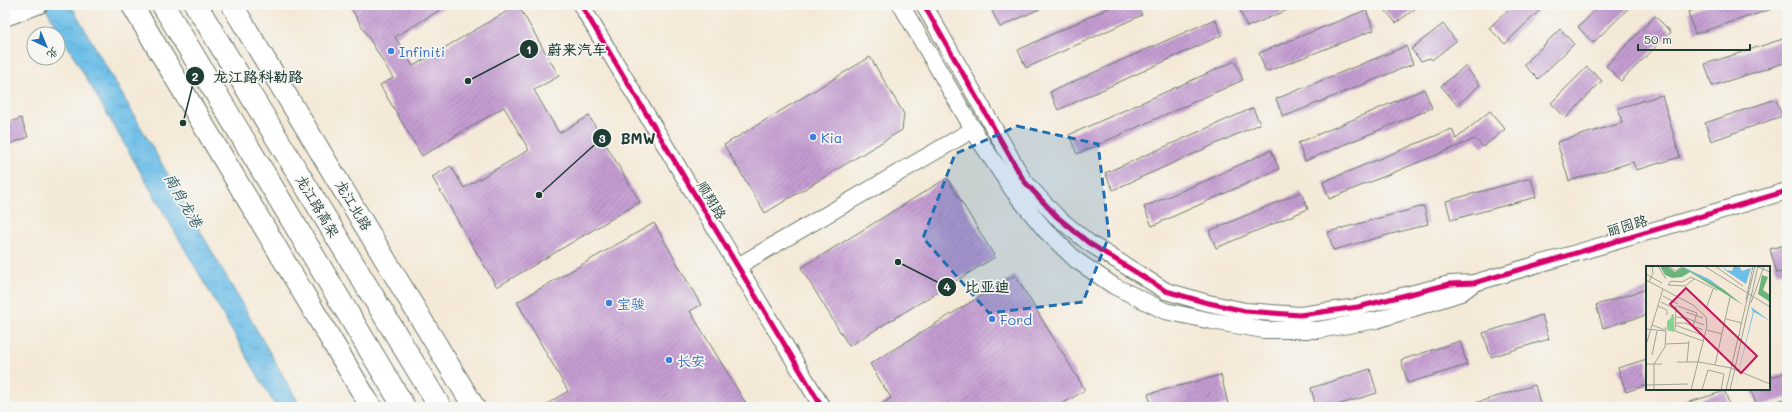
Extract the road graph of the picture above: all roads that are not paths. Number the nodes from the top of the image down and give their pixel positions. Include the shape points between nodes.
1 (39, 5) edge
2 (132, 5) edge
3 (163, 5) edge
4 (196, 5) edge
5 (232, 5) edge
6 (581, 5) edge
7 (901, 5) edge
8 (924, 5) edge
9 (5, 18) edge
10 (974, 129) junction
11 (1787, 191) edge
12 (342, 246) junction
13 (317, 260) junction
14 (738, 266) junction
15 (1474, 282) junction
16 (371, 407) edge
17 (393, 407) edge
18 (404, 407) edge
19 (440, 407) edge
20 (453, 407) edge
21 (474, 407) edge
22 (822, 407) edge

1 - 9 street
2 - 16 main road
3 - 13 highway, 龙江路高架
4 - 12 highway, 龙江路高架
5 - 21 main road, 龙江北路
6 - 14 street, 顺翔路
7 - 10 street
8 - 15 street via 1024,181 1056,216 1089,243 1166,291 1245,311 1300,315 1358,307 1450,284
10 - 14 street
10 - 15 street via 1014,192 1046,231 1076,260 1114,286 1164,311 1264,330 1318,330 1377,320 1461,293
11 - 15 street, 丽园路
12 - 19 highway, 龙江路高架
12 - 20 highway
13 - 17 highway
13 - 18 highway, 龙江路高架
14 - 22 street, 顺翔路

